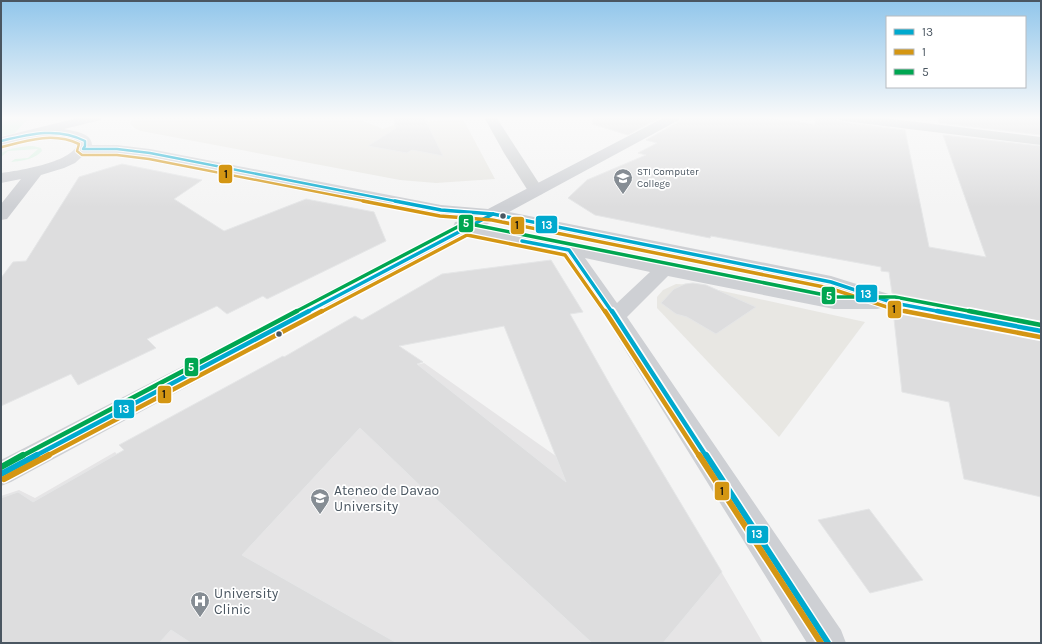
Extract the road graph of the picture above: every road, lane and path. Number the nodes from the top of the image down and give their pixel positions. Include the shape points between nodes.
1 (78, 147) edge
2 (105, 147) edge
3 (508, 147) edge
4 (618, 147) edge
5 (36, 171) junction
6 (1, 178) edge
7 (532, 193) junction
8 (408, 203) junction
9 (441, 210) junction
10 (493, 214) junction
11 (1, 215) edge
12 (557, 227) junction
13 (466, 229) junction
14 (569, 250) junction
15 (663, 270) junction
16 (894, 303) junction
17 (615, 316) junction
18 (1041, 332) edge
19 (1, 474) edge
20 (828, 643) edge

1 - 5 main road via 67,160
2 - 8 main road via 150,153
3 - 7 street
4 - 7 main road
5 - 6 main road
5 - 11 main road
7 - 8 main road via 463,201
7 - 10 main road
7 - 12 main road via 529,201 534,208
8 - 9 main road
9 - 10 main road
9 - 13 main road
10 - 12 main road
10 - 13 main road
12 - 16 main road via 831,282
13 - 14 main road
13 - 19 main road
14 - 15 main road
14 - 17 main road
15 - 16 main road via 834,303
15 - 17 main road
16 - 18 main road
17 - 20 main road

